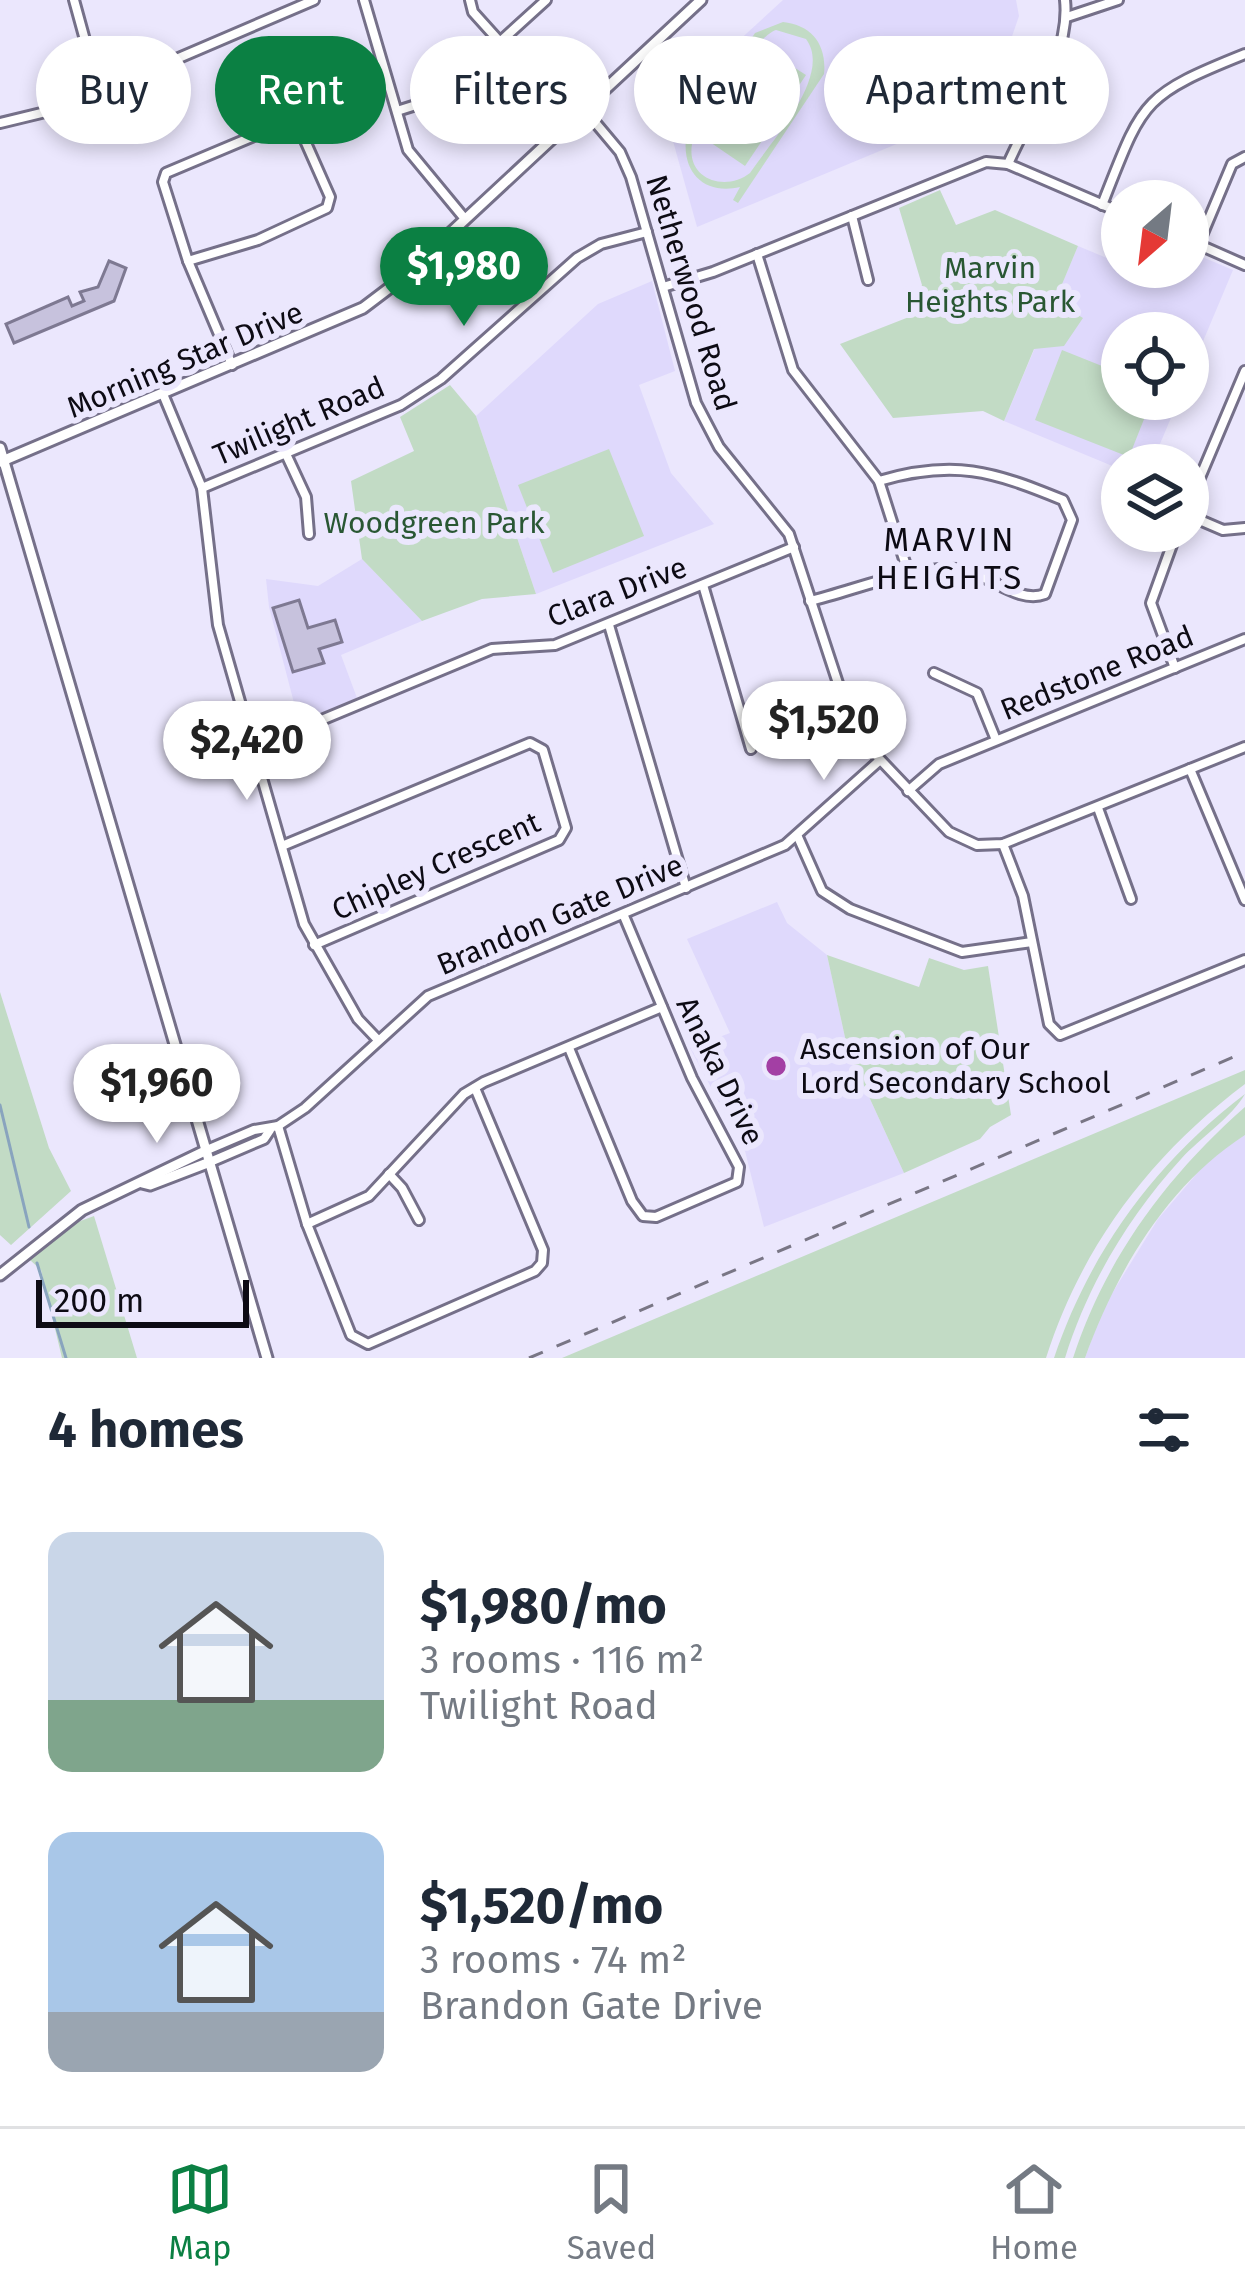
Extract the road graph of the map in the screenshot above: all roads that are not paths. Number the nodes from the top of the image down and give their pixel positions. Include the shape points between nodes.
1 (74, 0) edge
2 (314, 0) edge
3 (364, 0) edge
4 (470, 0) edge
5 (546, 0) edge
6 (701, 0) edge
7 (1064, 0) edge
8 (1118, 0) edge
9 (1066, 17) junction
10 (84, 36) edge
11 (495, 36) edge
12 (507, 36) edge
13 (191, 53) edge
14 (1245, 54) edge
15 (387, 80) joint
16 (610, 85) edge
17 (410, 107) edge
18 (1, 111) edge
19 (397, 111) junction
20 (36, 115) edge
21 (2, 123) edge
22 (610, 140) edge
23 (234, 144) edge
24 (307, 144) edge
25 (546, 144) edge
26 (1245, 157) edge
27 (1008, 164) junction
28 (1112, 180) edge
29 (1101, 205) edge
30 (1209, 210) edge
31 (852, 217) junction
32 (465, 219) junction
33 (646, 232) junction
34 (1209, 249) edge
35 (757, 254) junction
36 (188, 262) junction
37 (1245, 265) edge
38 (868, 280) dead end
39 (663, 287) junction
40 (232, 365) junction
41 (1244, 374) edge
42 (163, 394) junction
43 (0, 448) edge
44 (286, 454) junction
45 (1209, 460) edge
46 (2, 461) edge
47 (879, 481) junction
48 (202, 488) junction
49 (1209, 522) edge
50 (1245, 528) edge
51 (309, 534) dead end
52 (794, 547) junction
53 (1169, 552) edge
54 (909, 575) junction
55 (703, 585) junction
56 (810, 602) junction
57 (609, 625) junction
58 (1245, 639) edge
59 (1174, 668) junction
60 (934, 673) dead end
61 (996, 740) junction
62 (1245, 747) edge
63 (254, 748) junction
64 (751, 749) dead end
65 (879, 761) junction
66 (1190, 769) junction
67 (908, 791) junction
68 (1098, 808) junction
69 (798, 837) junction
70 (1004, 844) junction
71 (282, 846) junction
72 (686, 888) junction
73 (1131, 899) dead end
74 (1245, 900) edge
75 (624, 916) junction
76 (1032, 942) junction
77 (314, 945) junction
78 (1245, 960) edge
79 (662, 1007) junction
80 (378, 1040) junction
81 (569, 1048) junction
82 (475, 1088) junction
83 (274, 1128) junction
84 (208, 1156) junction
85 (389, 1174) junction
86 (419, 1220) dead end
87 (307, 1224) junction
88 (0, 1275) edge
89 (267, 1358) edge

1 - 10 street
2 - 13 street
3 - 15 street
4 - 11 street
5 - 12 street
6 - 16 street, Morning Star Drive
7 - 9 street
8 - 9 street
9 - 27 street
14 - 28 street via 1153,99 1133,125
15 - 19 street
17 - 19 street
18 - 21 street
19 - 32 street via 413,159
20 - 21 street
22 - 33 street, Netherwood Road
23 - 36 street via 166,173
24 - 36 street via 328,208
25 - 32 street, Morning Star Drive
26 - 30 street via 1232,164
27 - 29 street
27 - 31 street via 980,164
31 - 35 street
31 - 38 street
32 - 40 street, Morning Star Drive via 363,308
33 - 39 street, Netherwood Road
33 - 44 street, Twilight Road via 577,258 441,380 401,405
34 - 37 street
35 - 39 street
35 - 47 street via 793,370
36 - 40 street
39 - 52 street, Netherwood Road via 709,432
40 - 42 street, Morning Star Drive
41 - 45 street
42 - 46 street, Morning Star Drive
42 - 48 street
43 - 46 street
44 - 48 street, Twilight Road
44 - 51 street via 306,497
46 - 84 street
47 - 54 street
47 - 54 street via 922,469 980,470 1063,500 1072,512 1038,597 961,569
48 - 63 street via 218,625
49 - 50 street
52 - 55 street, Clara Drive
52 - 56 street, Netherwood Road
53 - 59 street via 1151,603
54 - 56 street
55 - 57 street, Clara Drive
55 - 64 street
56 - 65 street, Netherwood Road via 848,723
57 - 63 street, Clara Drive via 555,645 493,649
57 - 72 street
58 - 59 street, Redstone Road
59 - 61 street, Redstone Road
60 - 61 street via 977,693
61 - 67 street, Redstone Road via 939,764
62 - 66 street
63 - 71 street
65 - 67 street, Netherwood Road
65 - 69 street, Brandon Gate Drive
66 - 68 street
66 - 74 street
67 - 70 street, Netherwood Road via 962,839
68 - 70 street
68 - 73 street
69 - 72 street, Brandon Gate Drive
69 - 76 street via 821,891 850,908 962,952
70 - 76 street
71 - 77 street
71 - 77 street, Chipley Crescent via 530,743 543,750 566,828 560,840
72 - 75 street, Brandon Gate Drive
75 - 79 street, Anaka Drive
75 - 80 street, Brandon Gate Drive via 428,996
76 - 78 street via 1049,1024 1060,1035
77 - 80 street
79 - 81 street
79 - 81 street, Anaka Drive via 739,1167 732,1187 643,1216
80 - 83 street, Brandon Gate Drive
81 - 82 street
82 - 85 street
82 - 87 street via 543,1250 539,1268 368,1344 351,1335
83 - 84 street, Brandon Gate Drive
83 - 87 street
84 - 88 street, Brandon Gate Drive via 146,1176 70,1218
84 - 89 street
85 - 86 street
85 - 87 street via 358,1203

